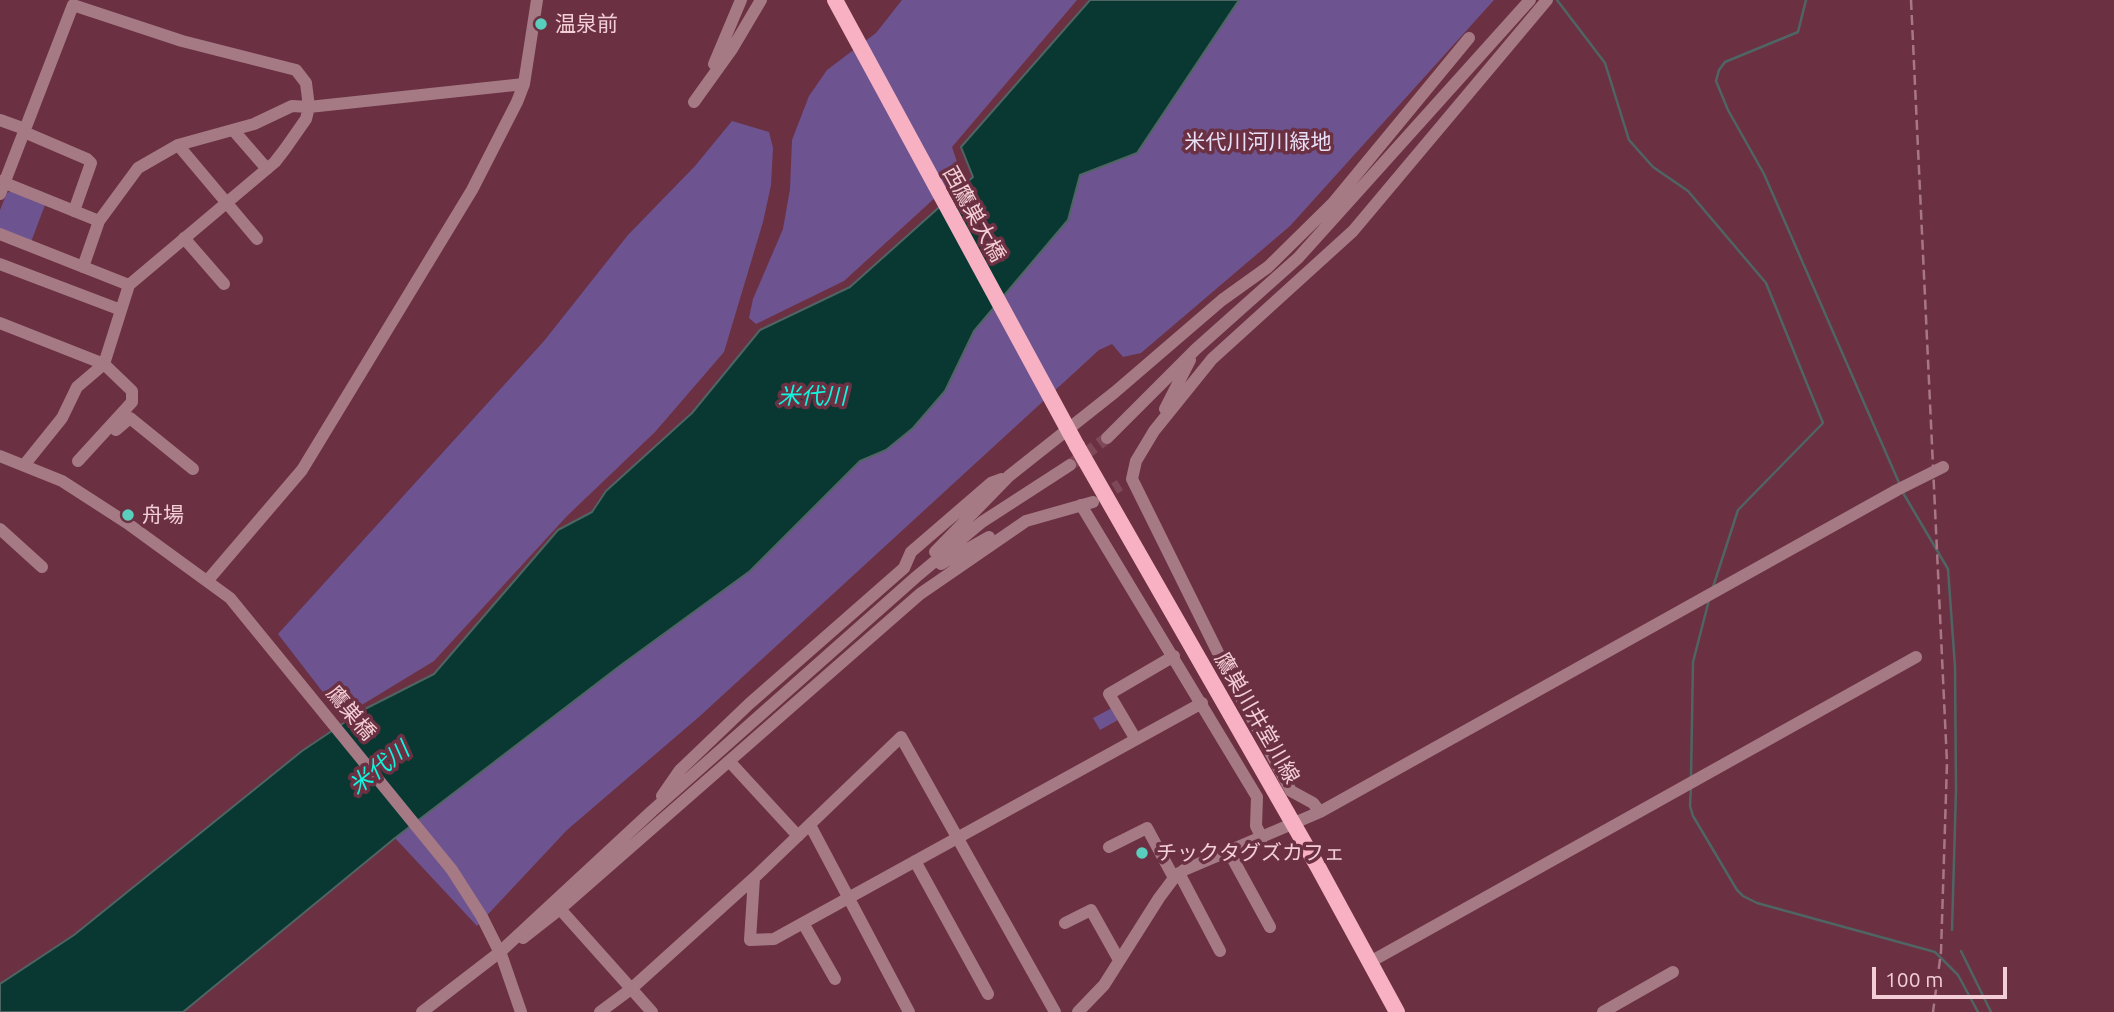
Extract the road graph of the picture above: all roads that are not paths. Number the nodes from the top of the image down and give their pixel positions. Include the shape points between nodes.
1 (537, 0) edge
2 (741, 0) edge
3 (761, 0) edge
4 (835, 0) edge
5 (1530, 0) edge
6 (1547, 0) edge
7 (1469, 38) dead end
8 (524, 84) junction
9 (309, 107) junction
10 (0, 120) edge
11 (24, 130) junction
12 (234, 131) junction
13 (178, 145) junction
14 (267, 169) junction
15 (1, 186) edge
16 (226, 204) junction
17 (74, 211) junction
18 (99, 221) junction
19 (0, 234) edge
20 (184, 238) junction
21 (257, 239) dead end
22 (0, 264) edge
23 (83, 267) junction
24 (224, 284) dead end
25 (130, 285) junction
26 (121, 310) junction
27 (0, 323) edge
28 (1196, 349) junction
29 (104, 364) junction
30 (1154, 431) junction
31 (1107, 438) tunnel mouth
32 (1077, 446) joint
33 (0, 456) edge
34 (78, 461) junction
35 (25, 464) junction
36 (1070, 465) tunnel mouth
37 (1943, 467) dead end
38 (193, 469) dead end
39 (1009, 476) junction
40 (62, 481) junction
41 (1026, 521) junction
42 (0, 529) edge
43 (41, 567) dead end
44 (916, 578) junction
45 (208, 580) junction
46 (1174, 656) junction
47 (1916, 657) dead end
48 (1202, 703) junction
49 (1135, 738) junction
50 (729, 761) junction
51 (652, 811) junction
52 (1320, 812) junction
53 (810, 825) junction
54 (1294, 825) junction
55 (798, 836) junction
56 (1262, 838) junction
57 (958, 839) junction
58 (1109, 847) dead end
59 (1229, 852) junction
60 (915, 862) junction
61 (1177, 876) junction
62 (754, 878) junction
63 (848, 898) junction
64 (561, 909) junction
65 (803, 923) junction
66 (1065, 923) dead end
67 (1270, 927) dead end
68 (499, 951) junction
69 (1220, 951) dead end
70 (1119, 960) junction
71 (1370, 962) junction
72 (1674, 972) dead end
73 (835, 979) dead end
74 (631, 989) junction
75 (988, 994) dead end
76 (422, 1012) edge
77 (521, 1012) edge
78 (600, 1012) edge
79 (652, 1012) edge
80 (909, 1012) edge
81 (1055, 1012) edge
82 (1078, 1012) edge
83 (1397, 1012) edge
84 (1603, 1012) edge

1 - 8 street
2 - 3 street via 694,102
4 - 32 main road, 西鷹巣大橋, bridge
5 - 28 street via 1341,214
6 - 30 street via 1362,221 1223,346
7 - 39 street via 1333,203 1268,267 1222,299
8 - 9 street
8 - 45 street via 472,190 347,400 302,470
9 - 11 street via 306,83 296,70 182,41 73,5
9 - 12 street via 292,106
9 - 14 street via 306,119
10 - 11 street
11 - 15 street
11 - 17 street via 91,163
12 - 13 street
12 - 14 street
13 - 16 street
13 - 18 street via 138,168
14 - 16 street
15 - 17 street
16 - 20 street
16 - 21 street
17 - 18 street
18 - 23 street
19 - 23 street
20 - 24 street
20 - 25 street
22 - 26 street
23 - 25 street
25 - 26 street
26 - 29 street
27 - 29 street
28 - 30 street
28 - 31 street
29 - 34 street via 132,391 132,402
29 - 35 street via 77,387 61,418
30 - 52 street via 1126,482 1291,791
32 - 54 main road, 鷹巣川井堂川線
33 - 35 street, 鷹巣橋
34 - 38 street via 130,418
34 - 40 street
35 - 40 street, 鷹巣橋
36 - 44 street via 982,522
37 - 52 street
39 - 44 street
39 - 51 street via 991,483 911,552 904,568 680,770
40 - 45 street, 鷹巣橋
41 - 44 street
41 - 46 street via 1087,503
41 - 50 street via 920,594
42 - 43 street
44 - 51 street
45 - 68 street, 鷹巣橋 via 244,613 452,870
46 - 48 street
46 - 49 street via 1109,694
47 - 71 street
48 - 49 street
48 - 56 street via 1257,797 1256,825
49 - 57 street
50 - 55 street
50 - 64 street
51 - 68 street
52 - 54 street
53 - 55 street
53 - 57 street via 901,737
53 - 63 street
54 - 56 street
54 - 71 main road, 鷹巣川井堂川線
55 - 62 street
56 - 59 street
57 - 60 street
57 - 81 street
58 - 61 street via 1147,828
59 - 61 street
59 - 67 street
60 - 63 street
60 - 75 street
61 - 69 street
61 - 70 street
62 - 65 street via 750,940 774,939
62 - 74 street
63 - 65 street
63 - 80 street
64 - 68 street
64 - 74 street
65 - 73 street
66 - 70 street via 1091,910
68 - 76 street
68 - 77 street, 鷹巣橋
70 - 82 street via 1104,985
71 - 83 main road, 鷹巣川井堂川線
72 - 84 street
74 - 78 street
74 - 79 street

